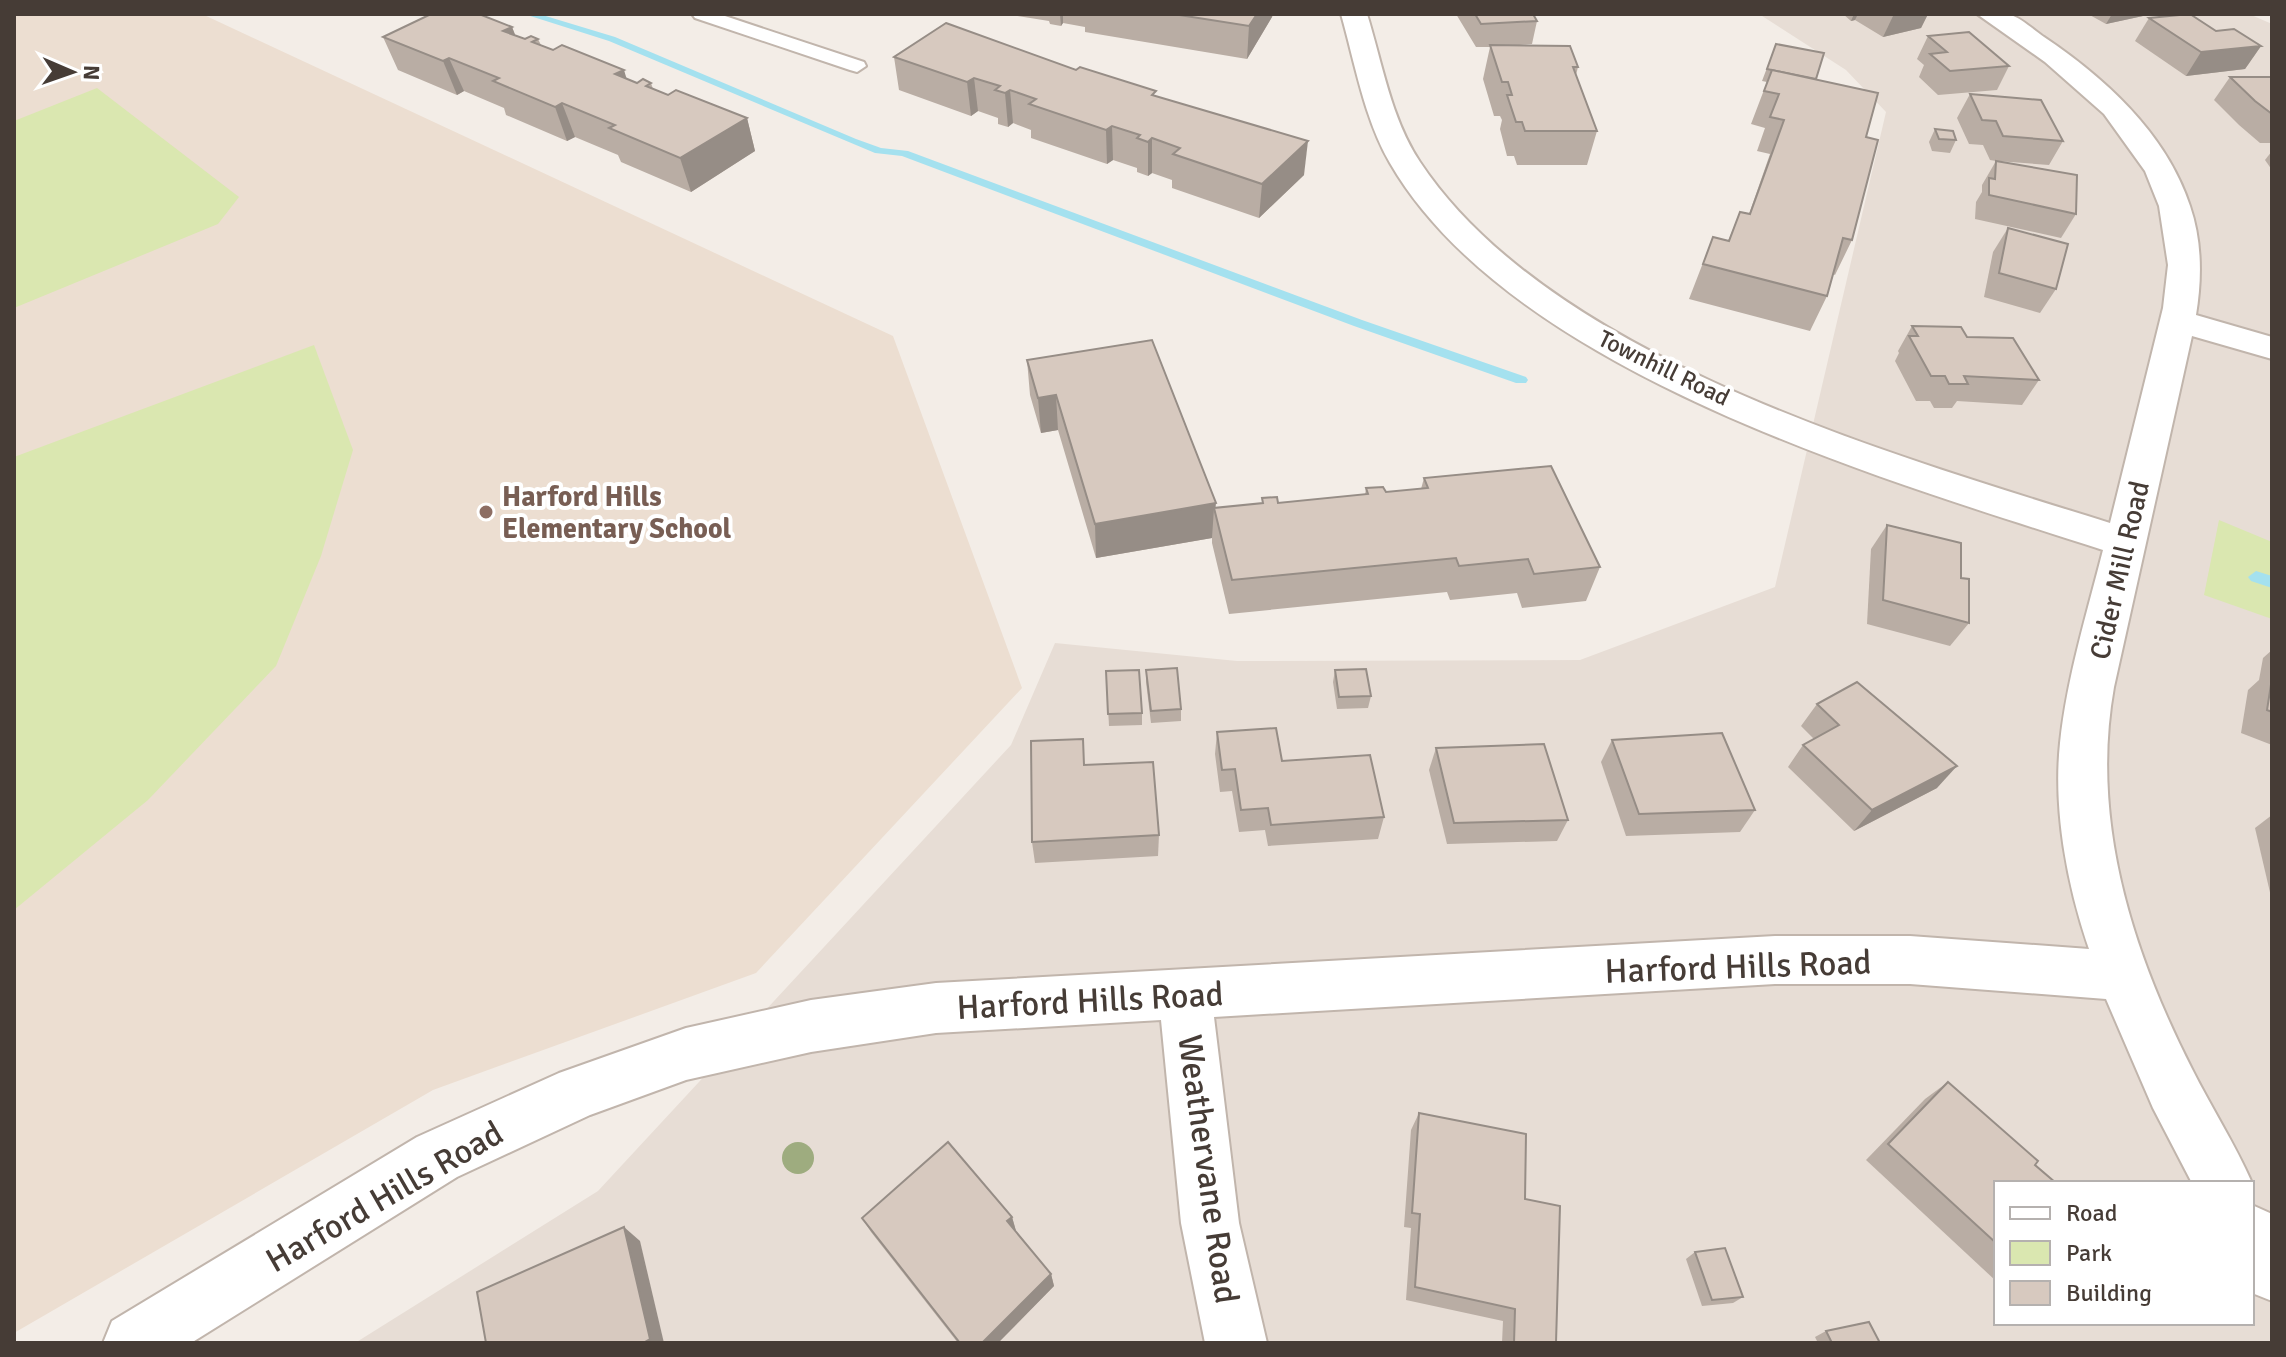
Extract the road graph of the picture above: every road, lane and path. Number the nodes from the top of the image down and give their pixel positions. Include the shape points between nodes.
1 (1354, 14) edge
2 (1990, 14) edge
3 (706, 15) edge
4 (857, 66) dead end
5 (2179, 321) junction
6 (2272, 348) edge
7 (2125, 542) junction
8 (2123, 976) junction
9 (1185, 995) junction
10 (2222, 1181) edge
11 (2254, 1239) edge
12 (2272, 1271) edge
13 (134, 1343) edge
14 (1236, 1343) edge

1 - 7 street, Townhill Road via 1386,121 1405,163 1438,209 1495,268 1556,310 1613,346 1774,420
2 - 5 street, Cider Mill Road via 2055,57 2143,141 2170,193 2183,244
3 - 4 lane
5 - 6 street
5 - 7 street, Cider Mill Road
7 - 8 street, Cider Mill Road via 2087,706 2081,782 2094,877
8 - 9 street, Harford Hills Road via 1910,960 1775,960
8 - 10 street, Cider Mill Road via 2179,1105
9 - 13 street, Harford Hills Road via 936,1008 811,1026 686,1054 579,1092 437,1157
9 - 14 street, Weathervane Road via 1210,1223
11 - 12 street

